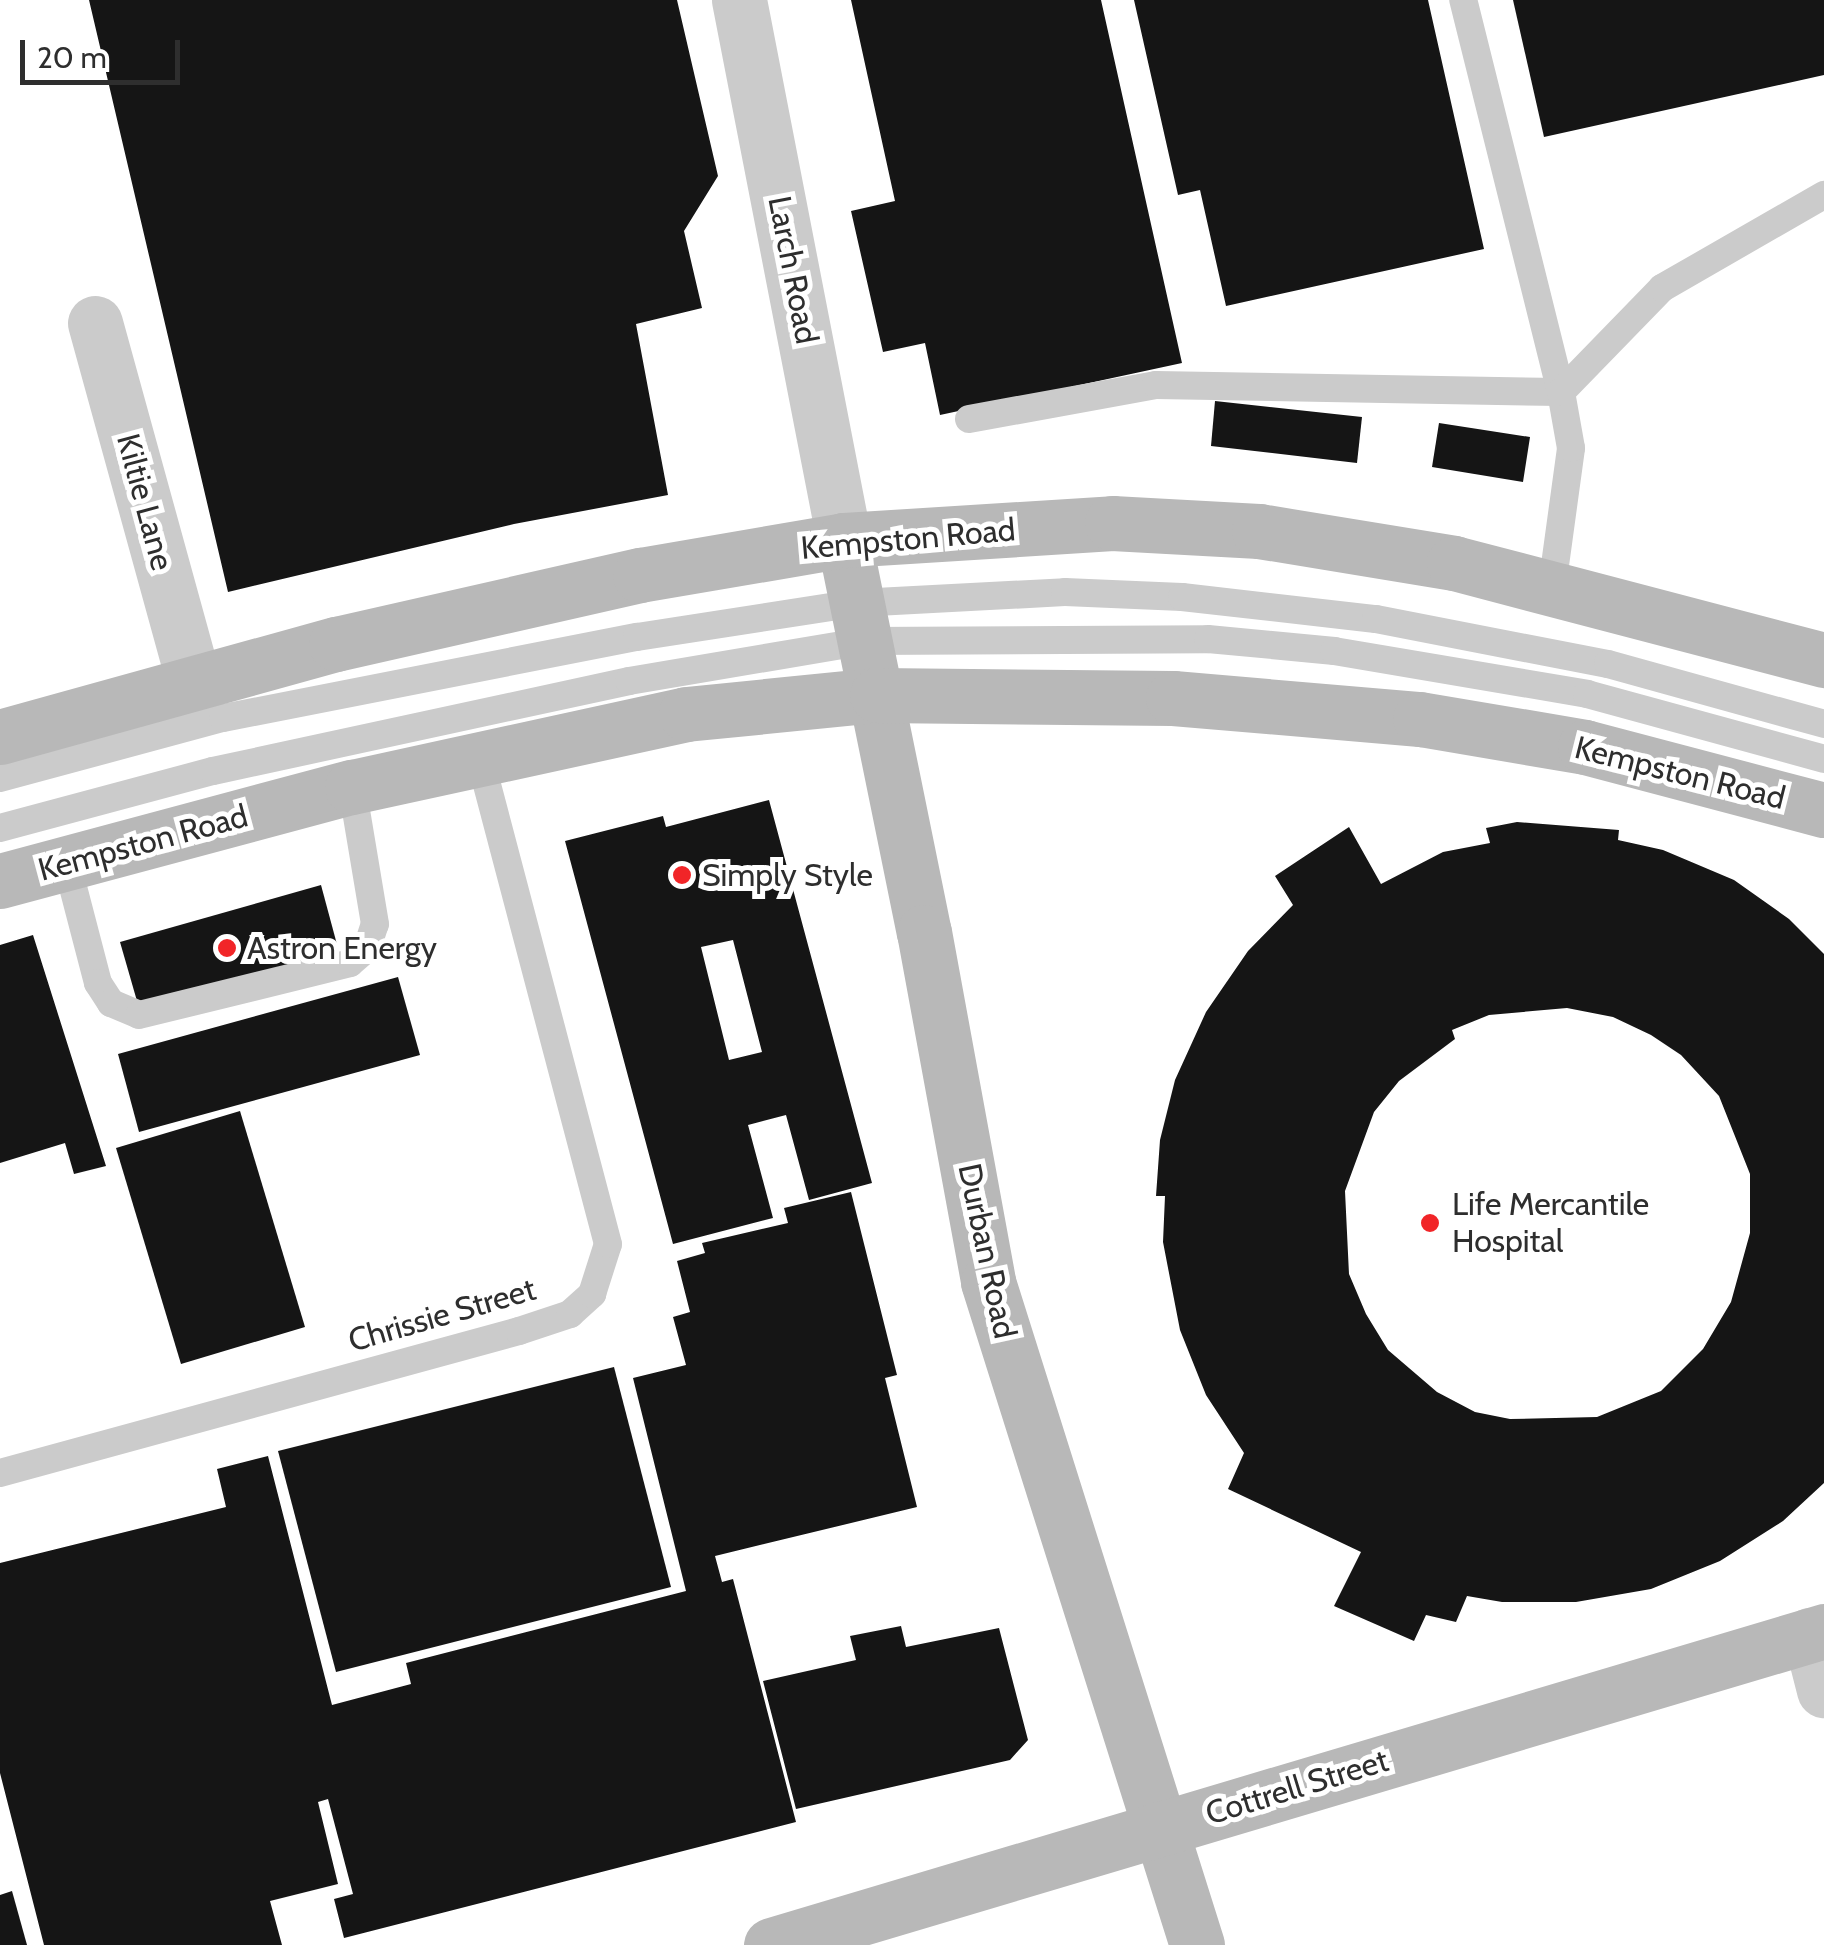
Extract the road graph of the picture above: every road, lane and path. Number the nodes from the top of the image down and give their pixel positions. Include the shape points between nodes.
1 (739, 0) edge
2 (1463, 0) edge
3 (1824, 195) edge
4 (95, 322) dead end
5 (1561, 392) junction
6 (968, 419) dead end
7 (844, 540) junction
8 (1552, 587) junction
9 (862, 622) junction
10 (1824, 660) edge
11 (194, 682) junction
12 (877, 695) junction
13 (1824, 724) edge
14 (0, 736) edge
15 (480, 758) junction
16 (1824, 759) edge
17 (0, 778) edge
18 (352, 787) junction
19 (1824, 810) edge
20 (0, 828) edge
21 (67, 864) junction
22 (0, 881) edge
23 (0, 1473) edge
24 (1817, 1633) edge
25 (1824, 1690) edge
26 (1161, 1827) junction
27 (771, 1945) edge
28 (1197, 1945) edge

1 - 7 street, Larch Road
2 - 5 lane
3 - 5 lane via 1662,288
4 - 11 street, Kiltie Lane
5 - 6 lane via 1156,385
5 - 8 lane via 1571,448
7 - 8 main road, Kempston Road via 1112,523 1259,532 1454,563
7 - 9 main road, Durban Road
7 - 11 main road, Kempston Road via 640,575
8 - 10 main road, Kempston Road
9 - 12 main road, Durban Road
9 - 13 lane via 1065,592 1182,597 1376,619 1608,664
9 - 16 lane via 1334,652 1587,694
9 - 17 lane via 637,637 223,718
9 - 20 lane via 629,681 213,771
11 - 14 main road, Kempston Road
12 - 15 main road, Kempston Road via 686,714
12 - 19 main road, Kempston Road via 1173,698 1420,720 1585,747
12 - 26 main road, Durban Road via 988,1282
15 - 18 main road, Kempston Road
15 - 23 lane, Chrissie Street via 608,1244 592,1294 570,1314 519,1331
18 - 21 main road, Kempston Road
18 - 21 lane via 375,924 367,948 350,963 139,1015 111,1003 98,983
21 - 22 main road, Kempston Road
24 - 25 street
24 - 26 main road, Cottrell Street
26 - 27 main road, Cottrell Street
26 - 28 main road, Durban Road

